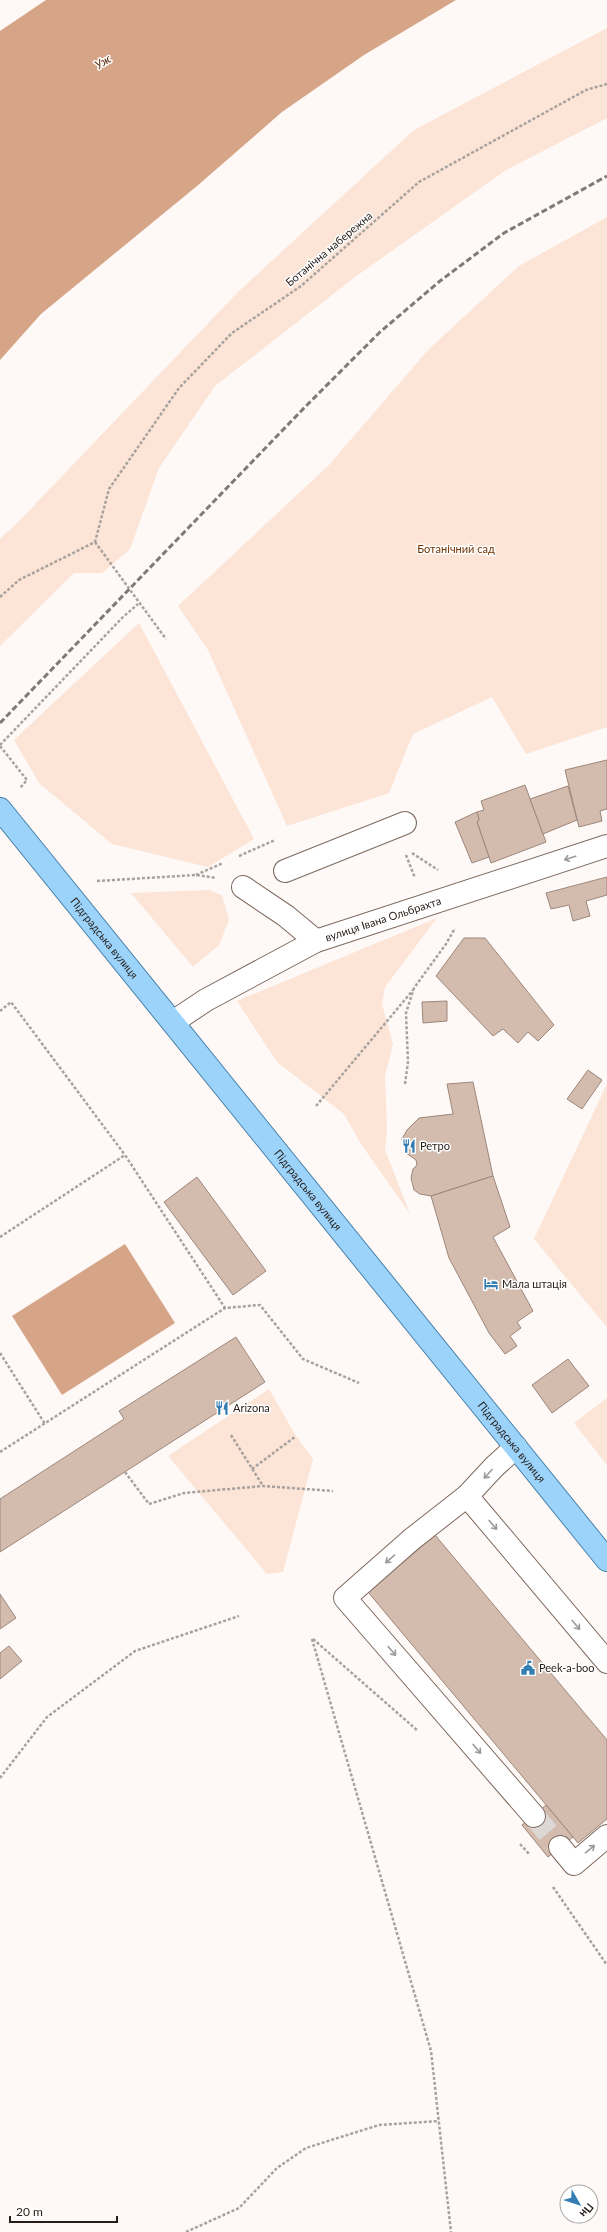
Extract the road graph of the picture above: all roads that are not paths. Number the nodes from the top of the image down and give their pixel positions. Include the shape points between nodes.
1 (5, 815) edge
2 (405, 823) dead end
3 (607, 846) edge
4 (285, 871) dead end
5 (243, 886) road end
6 (316, 942) junction
7 (173, 1022) junction
8 (516, 1447) junction
9 (468, 1496) junction
10 (607, 1560) edge
11 (607, 1662) edge
12 (534, 1816) tunnel mouth
13 (607, 1836) edge
14 (560, 1847) tunnel mouth

1 - 7 main road, Підградська вулиця
2 - 4 street
3 -> 6 street, вулиця Івана Ольбрахта via 467,890
5 - 6 street via 286,916
6 - 7 street, вулиця Івана Ольбрахта via 206,1000
7 - 8 main road, Підградська вулиця
8 -> 9 street
8 - 10 main road, Підградська вулиця
9 -> 11 street
9 -> 12 street via 412,1539 345,1598
14 -> 13 street via 574,1864

